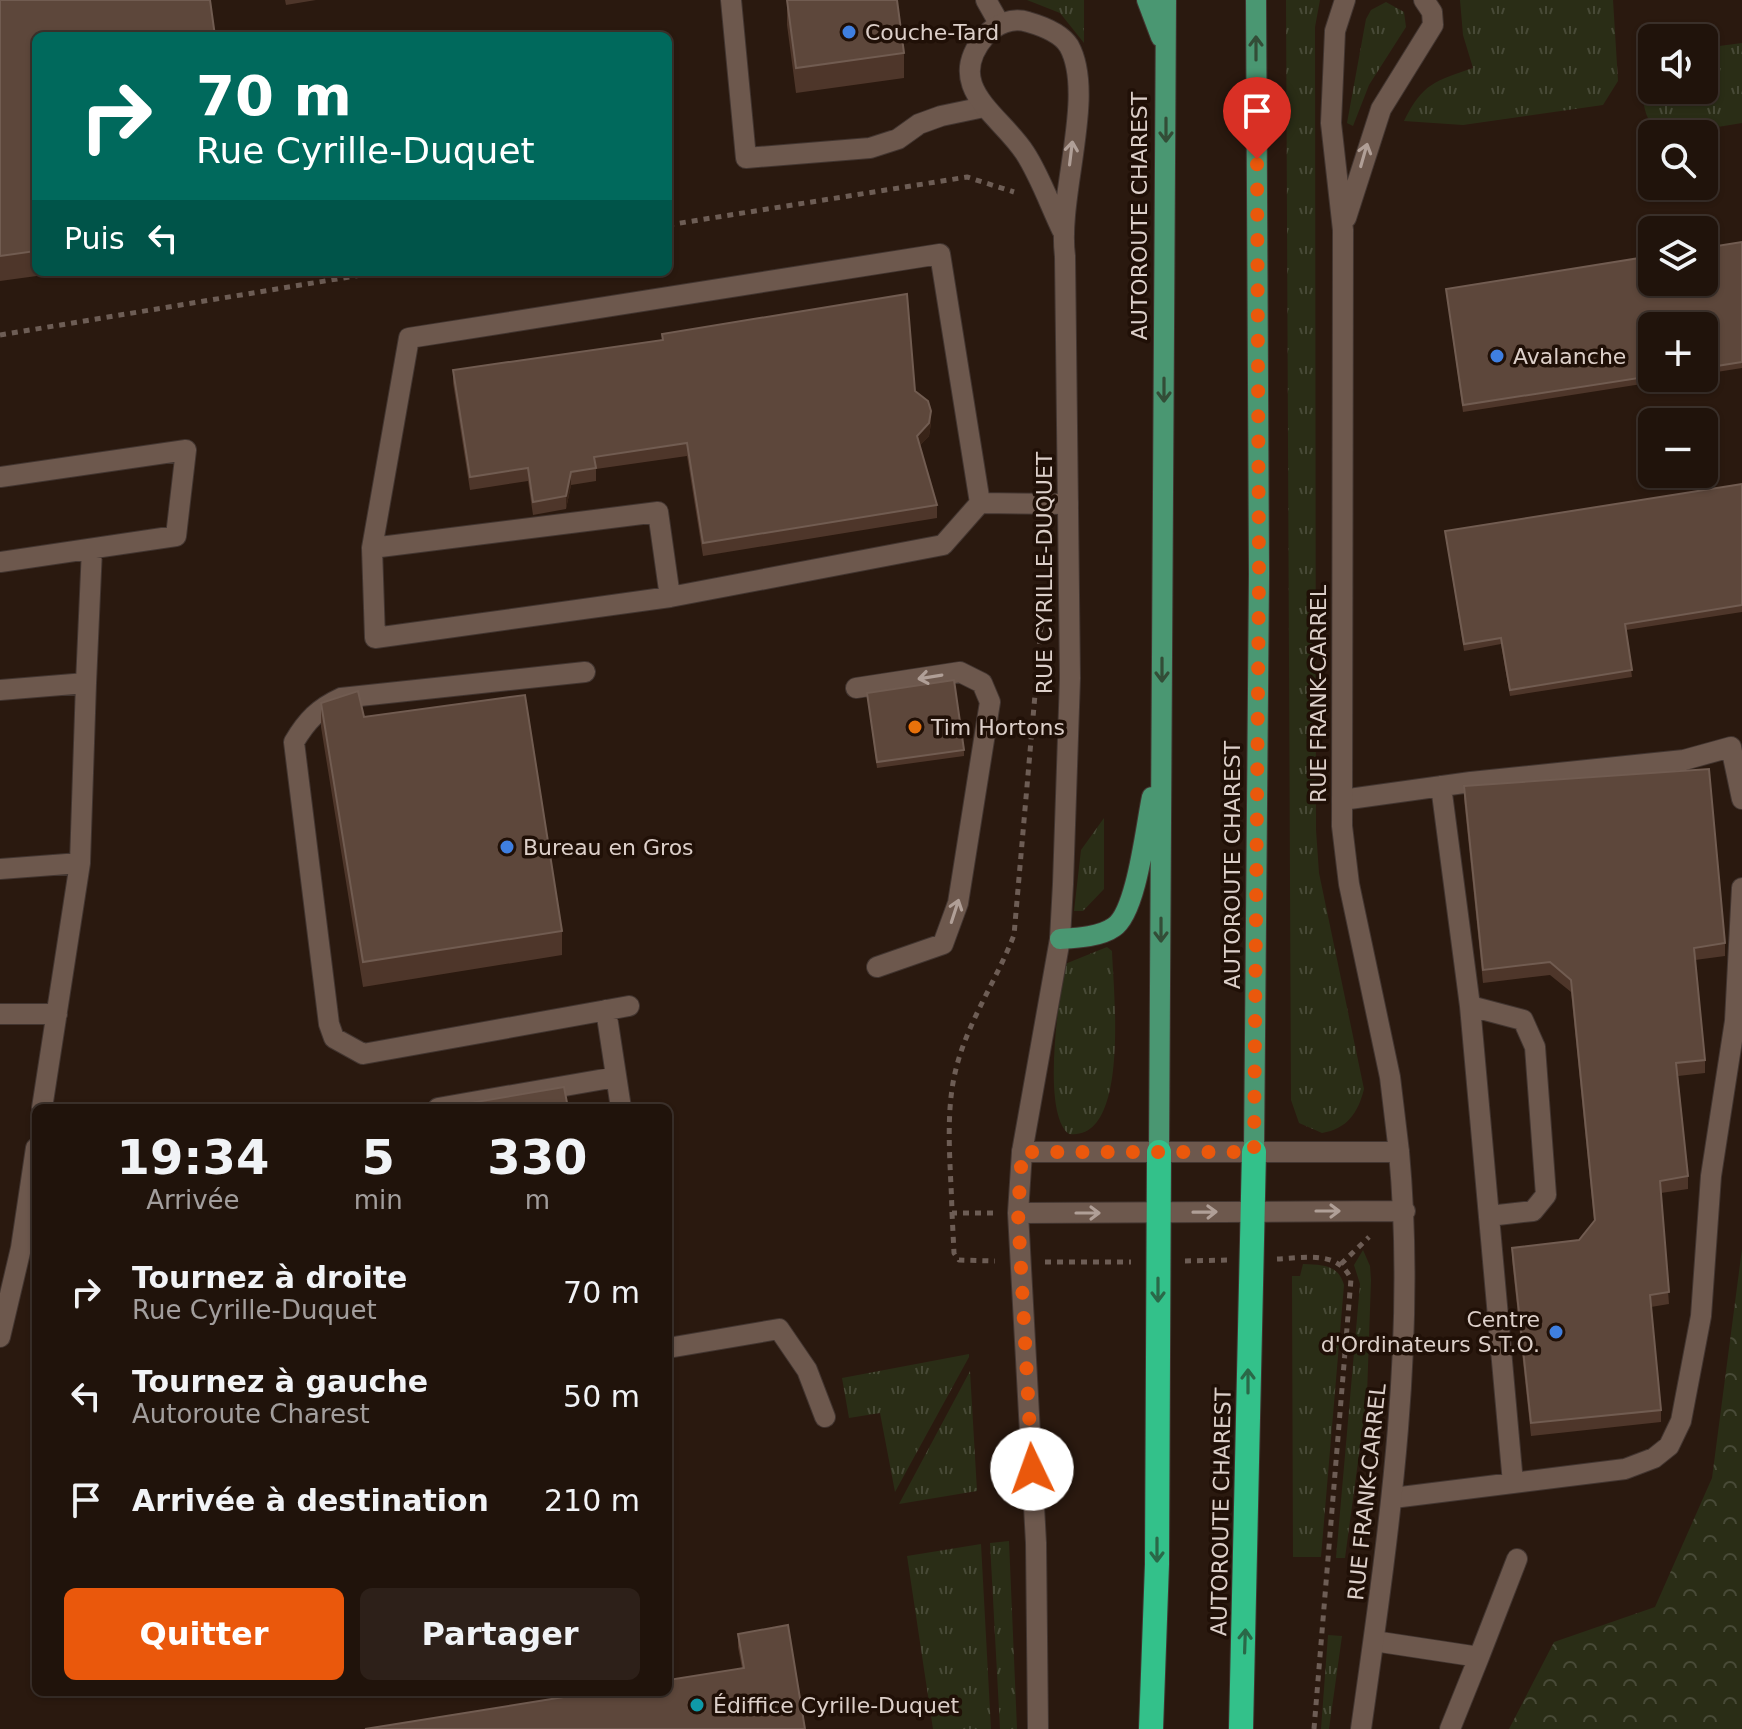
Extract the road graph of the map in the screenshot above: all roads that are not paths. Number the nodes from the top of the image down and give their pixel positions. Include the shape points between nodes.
1 (731, 0) edge
2 (986, 0) edge
3 (1147, 0) edge
4 (1166, 0) edge
5 (1256, 0) edge
6 (1345, 0) edge
7 (1424, 0) edge
8 (999, 23) junction
9 (1167, 52) junction
10 (984, 107) junction
11 (1062, 230) junction
12 (1343, 230) junction
13 (0, 477) edge
14 (980, 503) junction
15 (1068, 504) junction
16 (372, 548) junction
17 (92, 549) junction
18 (0, 562) edge
19 (670, 597) junction
20 (585, 672) dead end
21 (86, 683) junction
22 (856, 688) dead end
23 (0, 690) edge
24 (1737, 745) edge
25 (1161, 754) junction
26 (1441, 786) junction
27 (1742, 799) edge
28 (1342, 800) junction
29 (80, 863) junction
30 (0, 869) edge
31 (1742, 888) edge
32 (1060, 939) junction
33 (877, 967) dead end
34 (629, 1006) dead end
35 (1470, 1006) junction
36 (606, 1010) junction
37 (0, 1014) edge
38 (57, 1014) junction
39 (616, 1077) junction
40 (43, 1104) edge
41 (461, 1104) edge
42 (620, 1104) edge
43 (1022, 1152) junction
44 (1159, 1152) junction
45 (1254, 1152) junction
46 (1399, 1152) junction
47 (32, 1175) edge
48 (1251, 1211) junction
49 (1405, 1211) junction
50 (1158, 1212) junction
51 (1018, 1213) junction
52 (1489, 1216) junction
53 (0, 1337) edge
54 (672, 1347) edge
55 (825, 1417) dead end
56 (1513, 1483) junction
57 (1393, 1498) junction
58 (1517, 1559) dead end
59 (1374, 1641) junction
60 (1479, 1657) junction
61 (1038, 1729) edge
62 (1151, 1729) edge
63 (1241, 1729) edge
64 (1361, 1729) edge
65 (1450, 1729) edge

1 - 10 street via 746,158 870,148 941,116
2 - 8 street
3 - 9 main road
4 - 9 main road, AUTOROUTE CHAREST
45 -> 5 main road, AUTOROUTE CHAREST via 1259,590
6 - 12 street, RUE FRANK-CARREL via 1335,31 1331,123
12 -> 7 street, RUE FRANK-CARREL via 1370,132 1433,25
8 - 10 street, RUE CYRILLE-DUQUET via 971,61 971,87
11 -> 8 street, RUE CYRILLE-DUQUET via 1079,84 1075,62 1068,44 1047,28 1021,20
9 -> 25 main road, AUTOROUTE CHAREST
10 - 11 street, RUE CYRILLE-DUQUET via 1025,152
11 - 15 street, RUE CYRILLE-DUQUET
12 - 28 street, RUE FRANK-CARREL
13 - 17 street via 186,450 176,536
14 - 15 street
14 - 16 street via 940,254 409,338
14 - 19 street via 943,545
15 - 32 street, RUE CYRILLE-DUQUET via 1070,678
16 - 19 street via 658,512
16 - 19 street via 375,638
17 - 18 street
17 - 21 street
20 - 36 street via 341,698 322,707 294,742 334,1038 363,1054
21 - 23 street
21 - 29 street
33 -> 22 street via 943,944 958,903 990,702 982,683 960,672
24 - 26 street via 1684,760
24 - 27 street
25 - 32 main road via 1124,915 1111,929
25 -> 44 main road, AUTOROUTE CHAREST
26 - 28 street
26 - 35 street
28 - 46 street, RUE FRANK-CARREL via 1349,884 1382,1033
29 - 30 street
29 - 38 street
31 - 56 street via 1735,1021 1711,1176 1701,1316 1681,1421 1669,1446 1625,1469
32 - 43 street, RUE CYRILLE-DUQUET
34 - 36 street
35 - 52 street
35 - 52 street via 1523,1020 1535,1047 1546,1195 1533,1211
36 - 39 street
37 - 38 street
38 - 40 street
39 - 41 street
39 - 42 street
43 - 44 street
43 - 51 street, RUE CYRILLE-DUQUET
44 - 45 street
44 - 50 highway, AUTOROUTE CHAREST
45 - 46 street
45 - 48 highway, AUTOROUTE CHAREST
46 - 49 street, RUE FRANK-CARREL
47 - 53 street
48 -> 49 street
50 -> 48 street
63 -> 48 highway, AUTOROUTE CHAREST
49 - 57 street, RUE FRANK-CARREL via 1405,1366
51 -> 50 street
50 -> 62 highway, AUTOROUTE CHAREST
51 - 61 street, RUE CYRILLE-DUQUET via 1036,1543
52 - 56 street
54 - 55 street via 779,1329 807,1370
56 - 57 street
57 - 59 street, RUE FRANK-CARREL
58 - 60 street
59 - 60 street
59 - 64 street, RUE FRANK-CARREL
60 - 65 street

